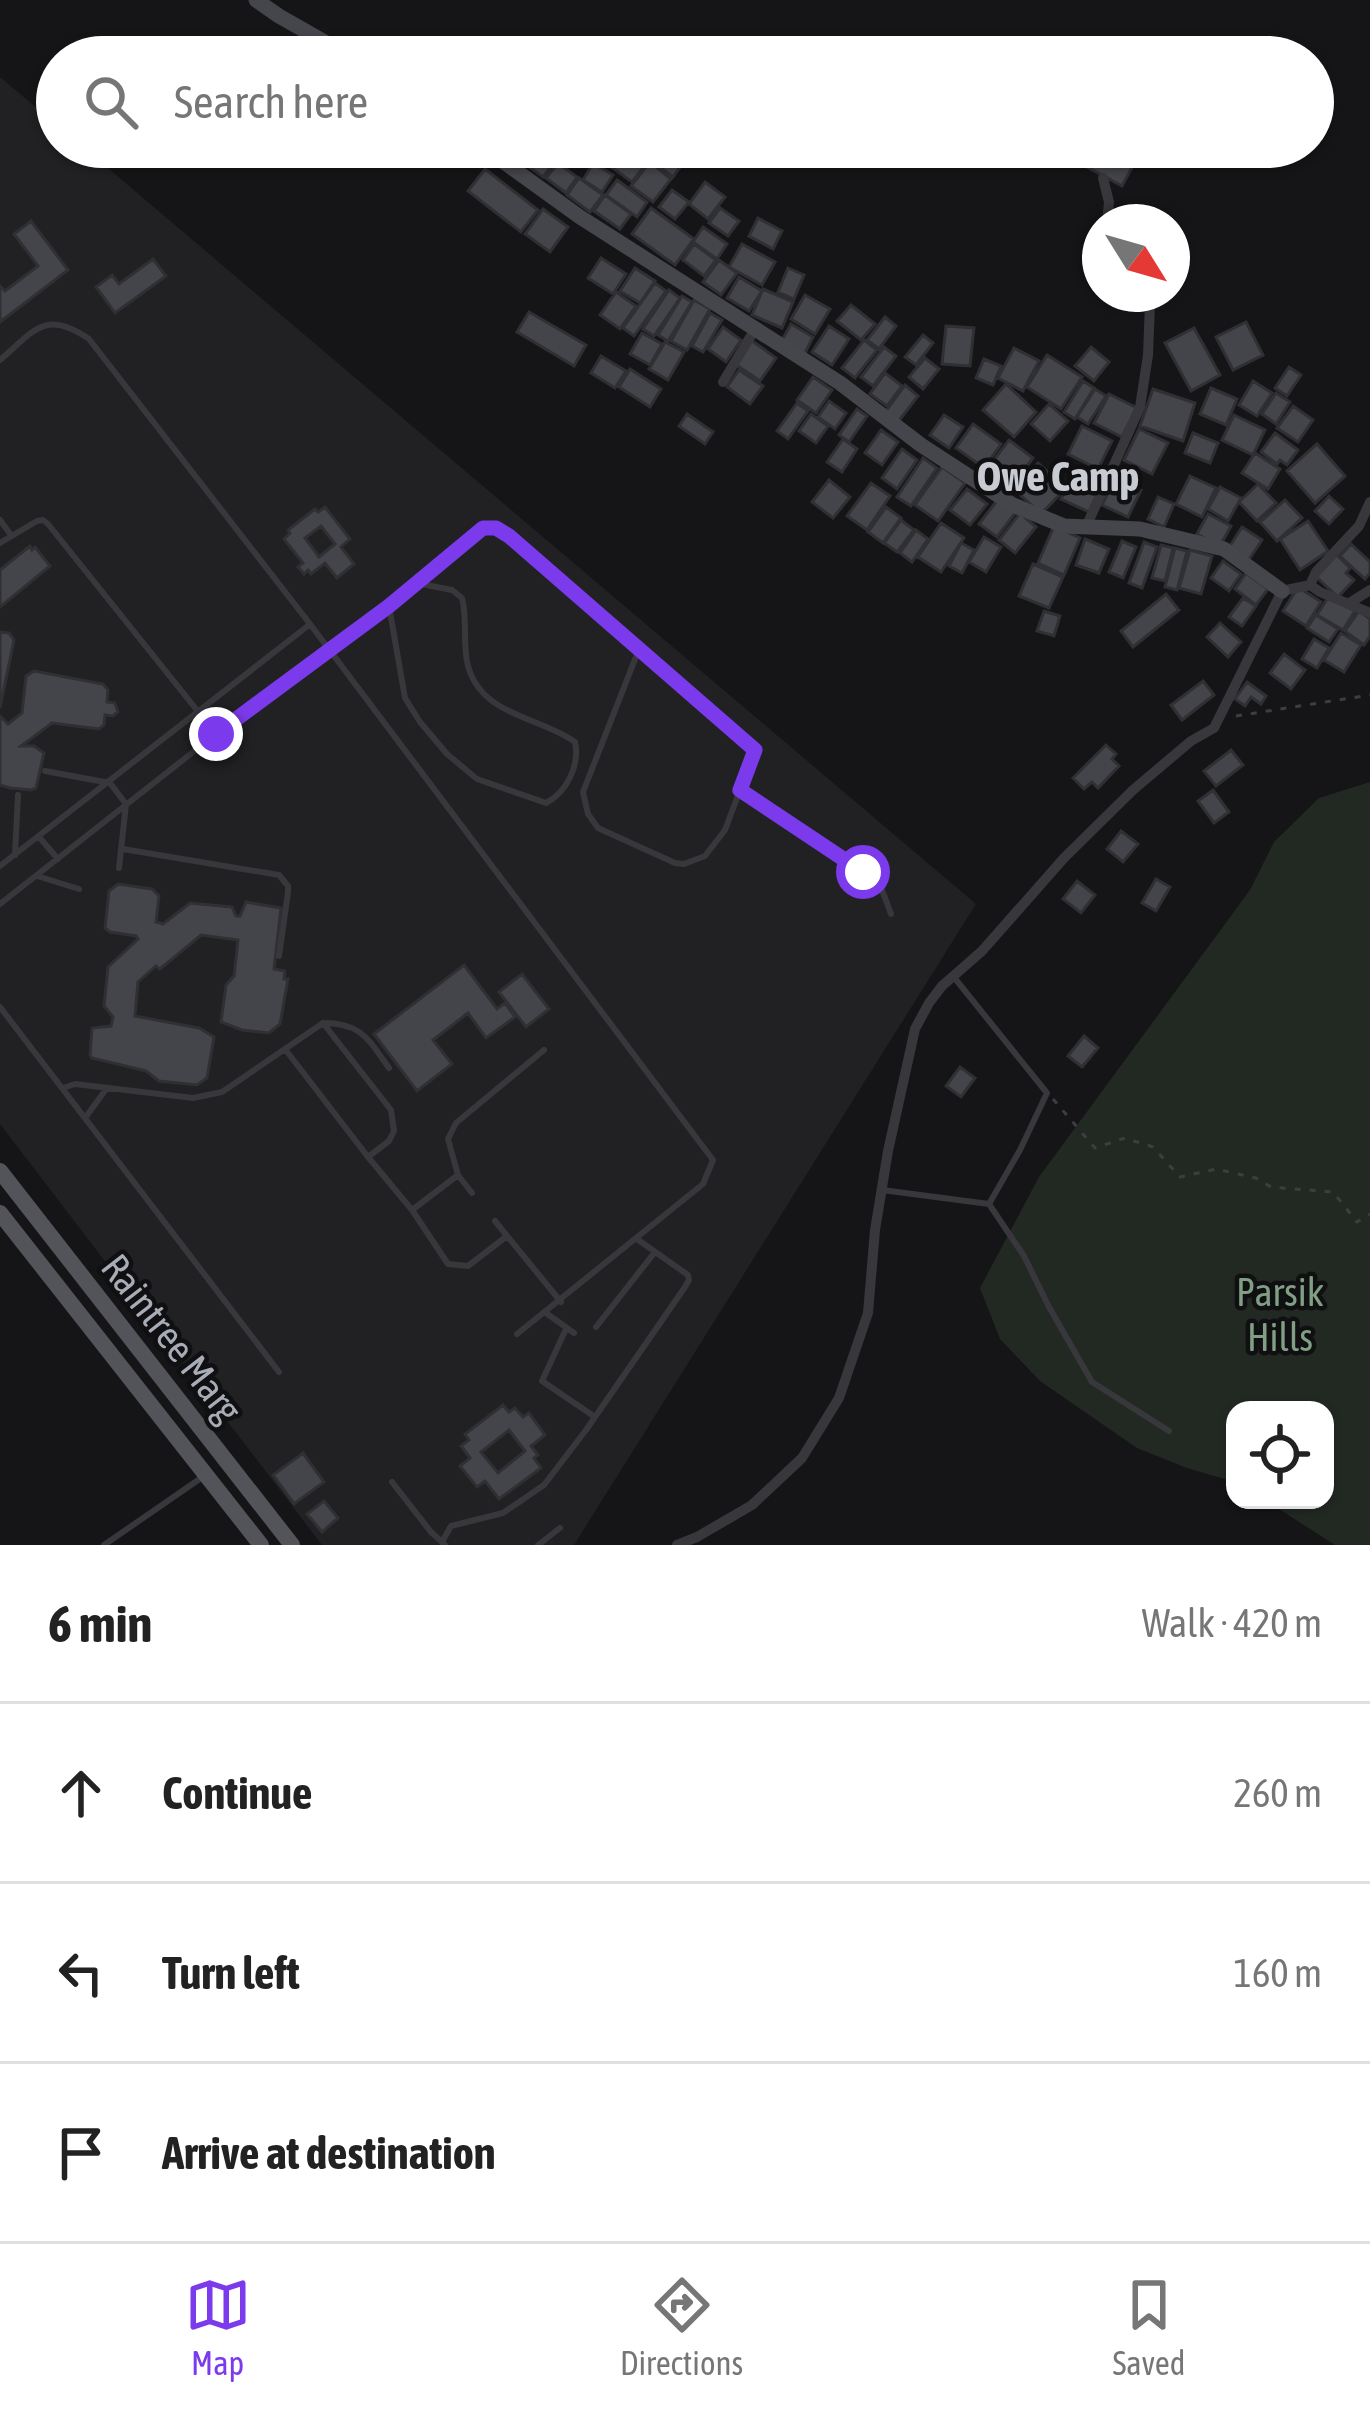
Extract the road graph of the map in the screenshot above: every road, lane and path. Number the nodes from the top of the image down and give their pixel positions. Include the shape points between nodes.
1 (256, 0) edge
2 (315, 36) edge
3 (512, 168) edge
4 (1103, 178) dead end
5 (1109, 204) edge
6 (1147, 312) edge
7 (755, 328) junction
8 (0, 360) edge
9 (723, 382) dead end
10 (1370, 502) edge
11 (0, 520) edge
12 (1086, 527) junction
13 (11, 535) junction
14 (0, 543) edge
15 (416, 584) junction
16 (1310, 585) junction
17 (1370, 590) edge
18 (1282, 591) junction
19 (1348, 604) junction
20 (389, 606) junction
21 (1370, 613) edge
22 (310, 624) junction
23 (639, 649) junction
24 (329, 650) junction
25 (1370, 694) edge
26 (199, 710) junction
27 (1214, 728) junction
28 (216, 734) junction
29 (45, 771) dead end
30 (110, 783) junction
31 (740, 790) junction
32 (18, 795) dead end
33 (126, 805) junction
34 (39, 837) junction
35 (123, 849) junction
36 (15, 855) junction
37 (58, 859) junction
38 (0, 866) edge
39 (119, 868) dead end
40 (36, 875) junction
41 (79, 889) dead end
42 (0, 904) edge
43 (892, 914) dead end
44 (279, 956) dead end
45 (953, 976) junction
46 (0, 1007) edge
47 (323, 1023) junction
48 (284, 1049) junction
49 (544, 1050) dead end
50 (389, 1068) dead end
51 (62, 1088) junction
52 (107, 1088) junction
53 (1047, 1094) junction
54 (85, 1118) junction
55 (368, 1157) junction
56 (0, 1172) edge
57 (458, 1175) junction
58 (882, 1190) junction
59 (472, 1193) dead end
60 (989, 1204) junction
61 (412, 1210) junction
62 (0, 1213) edge
63 (1370, 1214) edge
64 (494, 1221) dead end
65 (507, 1237) junction
66 (637, 1239) junction
67 (656, 1252) junction
68 (561, 1301) junction
69 (546, 1313) junction
70 (596, 1327) dead end
71 (517, 1334) dead end
72 (279, 1372) dead end
73 (595, 1417) junction
74 (1169, 1431) dead end
75 (207, 1474) junction
76 (392, 1482) dead end
77 (560, 1528) dead end
78 (444, 1544) edge
79 (104, 1545) edge
80 (261, 1545) edge
81 (292, 1545) edge
82 (538, 1545) edge
83 (677, 1545) edge

1 - 2 street
3 - 7 street
4 - 5 street
6 - 12 street via 1139,407
7 - 9 street
7 - 12 street via 1012,506
8 - 22 lane via 51,323 89,339
10 - 16 street
11 - 13 lane
12 - 18 street via 1224,549
13 - 14 lane
13 - 26 lane via 43,520 55,530
15 - 20 lane
15 - 20 lane via 462,598 478,688 509,713 575,742 575,767 556,797 546,803 477,779 447,754 405,698
15 - 23 lane via 483,528 496,528
16 - 18 street
16 - 19 street
17 - 19 street
18 - 27 street
19 - 21 street
20 - 24 lane
22 - 24 lane
22 - 26 lane
23 - 31 lane via 755,750
23 - 31 lane via 583,792 598,828 684,864 716,844
24 - 28 lane
24 - 66 lane via 713,1160 704,1184
25 - 27 path via 1237,716
26 - 28 lane
26 - 30 lane
27 - 45 street via 1133,790
28 - 33 lane
29 - 30 lane
30 - 33 lane
30 - 34 lane
31 - 43 lane via 879,882
32 - 36 lane
33 - 35 lane
33 - 37 lane
34 - 36 lane
34 - 37 lane
35 - 39 lane
35 - 44 lane via 279,875 288,886
36 - 38 lane
37 - 40 lane
40 - 41 lane
40 - 42 lane
45 - 53 lane
45 - 58 street via 915,1029
46 - 51 lane
47 - 48 lane
47 - 50 lane via 361,1031
47 - 55 lane via 391,1110 394,1131
48 - 52 lane via 209,1096
48 - 55 lane
49 - 57 lane via 456,1123 448,1139
51 - 52 lane
51 - 54 lane
52 - 54 lane
53 - 60 lane
53 - 63 path via 1095,1148 1125,1138 1153,1147 1180,1177 1216,1169 1271,1187 1333,1192 1357,1222
54 - 72 lane
55 - 61 lane
56 - 81 main road, Raintree Marg
57 - 59 lane
57 - 61 lane
58 - 60 lane
58 - 83 street via 868,1313 839,1398 802,1458 752,1505
60 - 74 lane via 1092,1382
61 - 65 lane via 448,1264 468,1266
62 - 75 main road, Raintree Marg
64 - 65 lane
65 - 68 lane
66 - 67 lane
66 - 68 lane
67 - 70 lane
67 - 73 lane via 689,1280
68 - 69 lane
69 - 71 lane
69 - 73 lane via 570,1331 542,1381
73 - 78 lane via 544,1485 503,1513 451,1526
75 - 79 lane
75 - 80 main road, Raintree Marg
76 - 78 lane
77 - 82 lane

